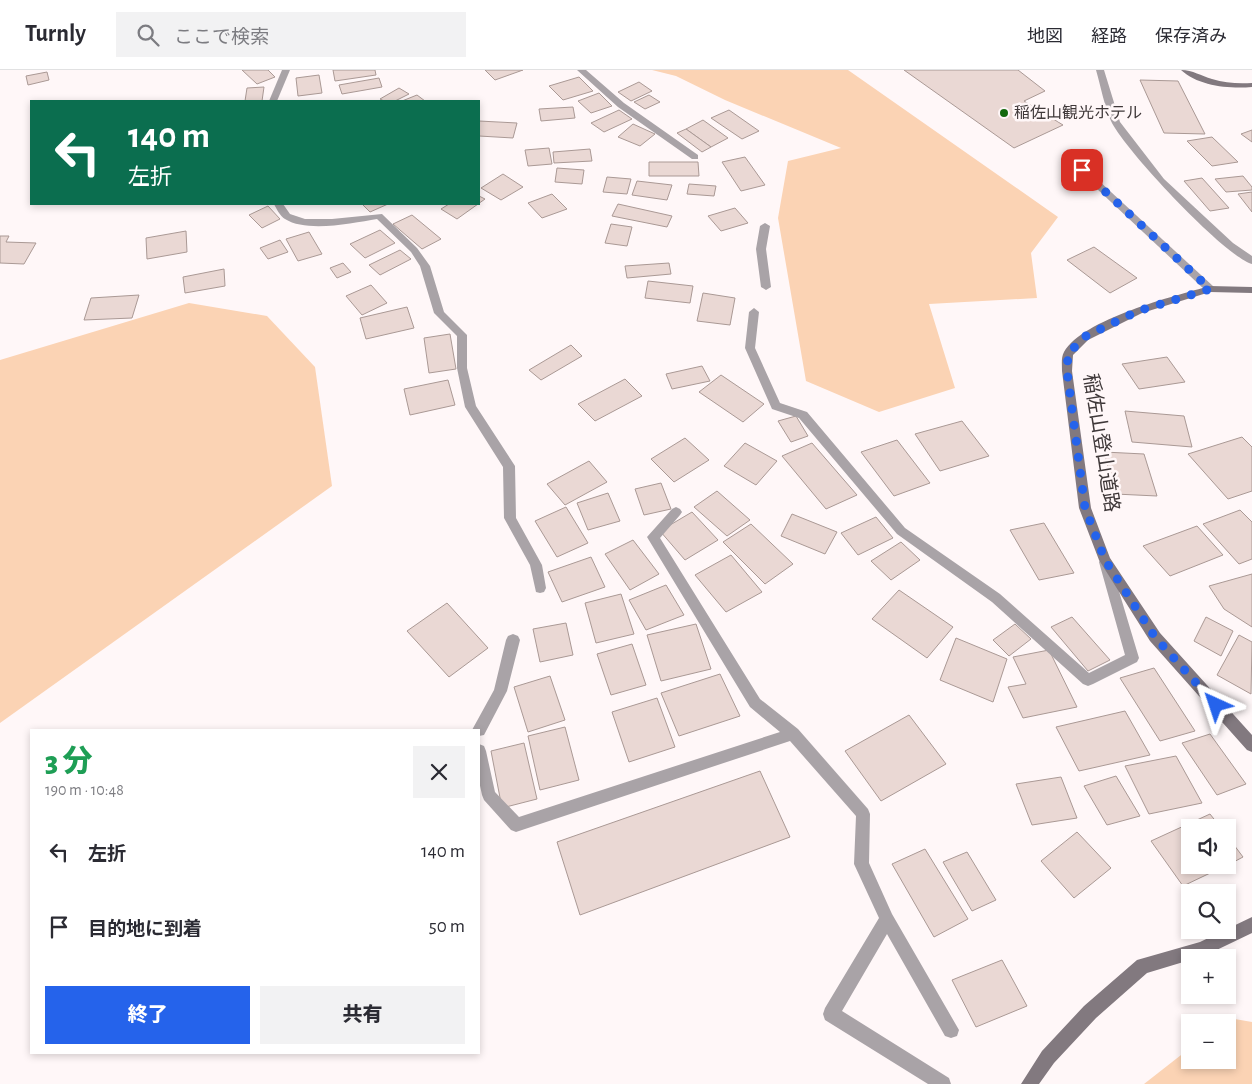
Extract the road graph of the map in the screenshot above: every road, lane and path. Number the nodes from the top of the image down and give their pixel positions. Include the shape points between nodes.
1 (286, 70) edge
2 (580, 70) edge
3 (1100, 70) edge
4 (1185, 70) edge
5 (1252, 85) edge
6 (272, 100) edge
7 (695, 157) dead end
8 (1082, 170) dead end
9 (279, 205) edge
10 (765, 226) dead end
11 (1252, 261) edge
12 (766, 287) dead end
13 (1210, 289) junction
14 (1252, 290) edge
15 (754, 312) dead end
16 (676, 512) dead end
17 (1105, 560) junction
18 (540, 588) dead end
19 (513, 640) dead end
20 (480, 729) edge
21 (793, 734) junction
22 (1252, 745) edge
23 (480, 755) edge
24 (887, 919) junction
25 (1252, 925) edge
26 (951, 1030) dead end
27 (943, 1084) edge
28 (1029, 1084) edge

1 - 6 street
2 - 7 street via 621,105
3 - 11 street via 1116,122 1161,181 1230,245
4 - 5 street via 1213,83
8 - 13 street
9 - 18 street via 287,217 302,222 342,222 379,216 414,250 425,266 439,313 462,335 462,368 471,408 509,466 510,518 536,564
10 - 12 street via 761,249
13 - 14 street, 稲佐山登山道路
13 - 17 street, 稲佐山登山道路 via 1138,311 1084,337 1068,354 1067,371 1085,508
15 - 17 street via 750,348 776,406 803,415 901,531 996,598 1088,680 1132,658
16 - 21 street via 653,537 755,703
17 - 22 street, 稲佐山登山道路 via 1155,637
19 - 20 street via 500,691
21 - 23 street via 516,825 489,795
21 - 24 street via 863,814 861,864
24 - 26 street
24 - 27 street via 831,1014
25 - 28 street via 1202,949 1143,966 1090,1012 1048,1057

